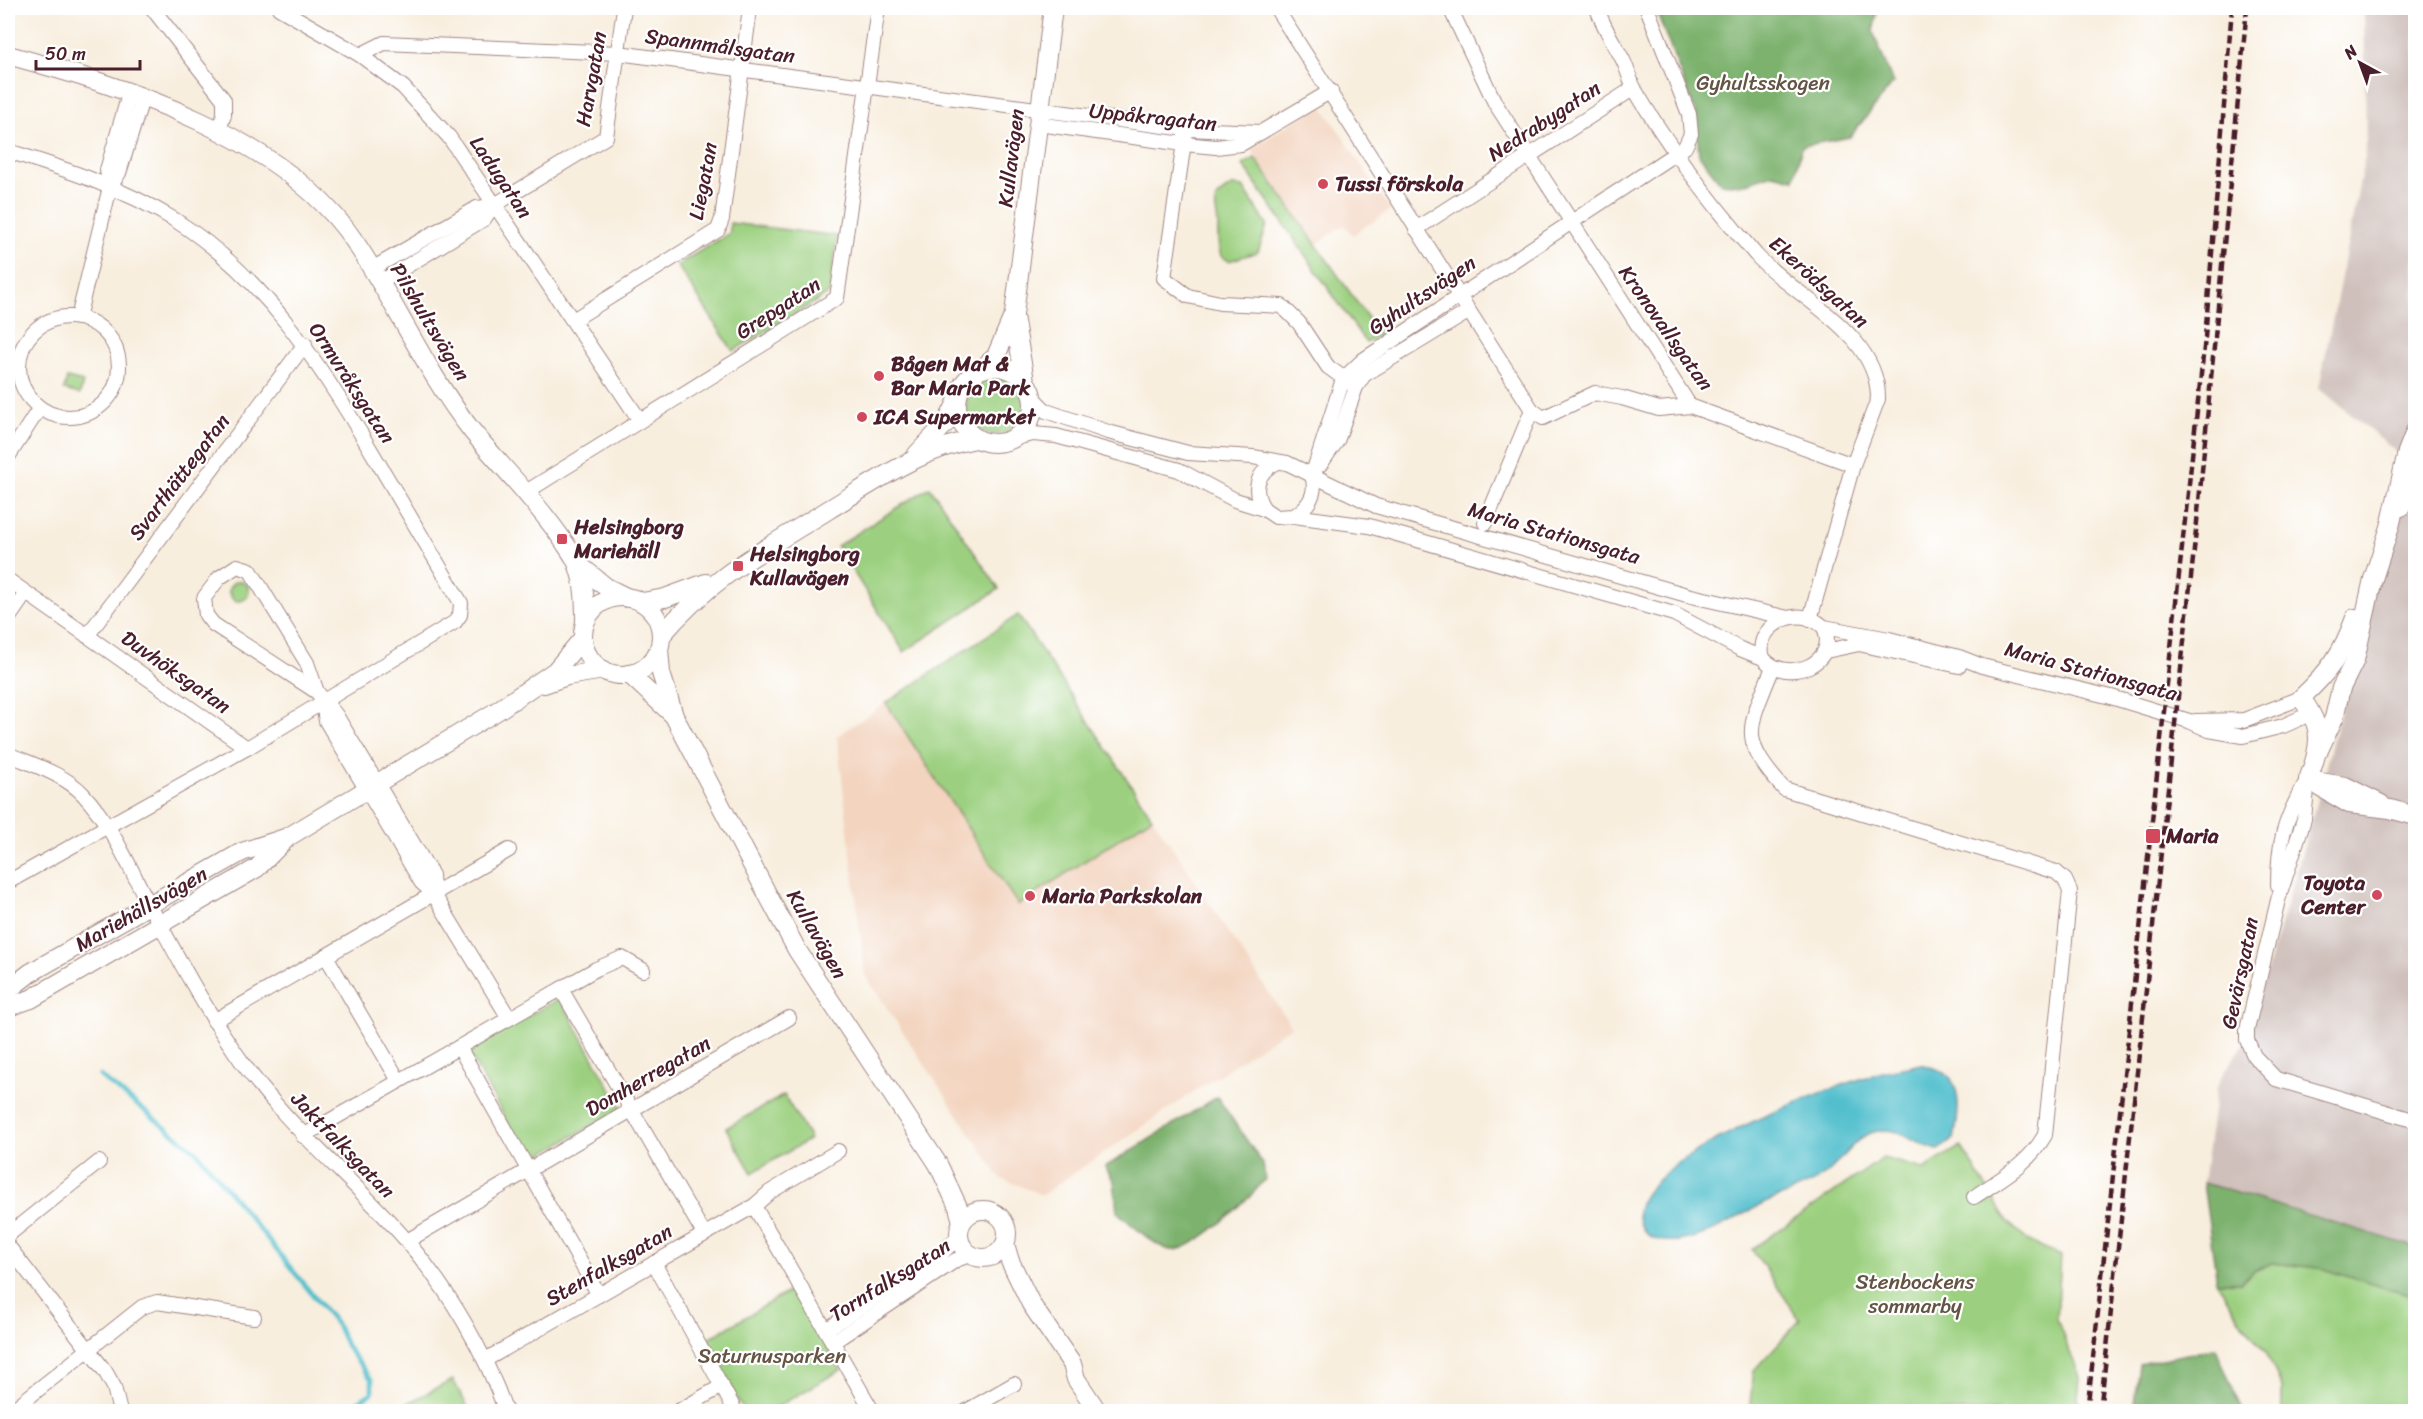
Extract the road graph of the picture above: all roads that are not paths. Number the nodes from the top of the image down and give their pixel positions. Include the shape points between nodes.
1 (152, 8) edge
2 (279, 8) edge
3 (624, 8) edge
4 (750, 8) edge
5 (878, 8) edge
6 (1053, 8) edge
7 (1276, 8) edge
8 (1450, 8) edge
9 (1597, 8) edge
10 (1647, 8) edge
11 (618, 53) junction
12 (8, 55) edge
13 (360, 55) junction
14 (742, 70) junction
15 (868, 87) junction
16 (1634, 88) junction
17 (1331, 91) junction
18 (136, 94) junction
19 (1039, 116) junction
20 (1186, 129) junction
21 (218, 132) junction
22 (1261, 132) junction
23 (1184, 144) junction
24 (8, 151) edge
25 (1676, 154) junction
26 (1528, 157) junction
27 (110, 187) junction
28 (493, 206) junction
29 (1569, 223) junction
30 (1416, 229) junction
31 (376, 276) junction
32 (1457, 296) junction
33 (1468, 312) junction
34 (1014, 314) junction
35 (78, 318) junction
36 (573, 320) junction
37 (305, 344) junction
38 (982, 369) junction
39 (1343, 379) junction
40 (1025, 381) junction
41 (1356, 387) junction
42 (1033, 398) junction
43 (956, 404) junction
44 (1690, 406) junction
45 (39, 409) junction
46 (1532, 410) junction
47 (639, 419) junction
48 (2415, 429) edge
49 (1015, 438) junction
50 (976, 439) junction
51 (8, 457) edge
52 (913, 458) junction
53 (1278, 462) junction
54 (1853, 465) junction
55 (1312, 476) junction
56 (2415, 476) edge
57 (526, 492) junction
58 (1264, 509) junction
59 (1294, 516) junction
60 (1485, 523) dead end
61 (2390, 527) junction
62 (578, 564) junction
63 (722, 576) junction
64 (2373, 579) junction
65 (8, 580) edge
66 (26, 593) junction
67 (635, 600) junction
68 (1788, 618) junction
69 (8, 619) edge
70 (1810, 619) junction
71 (1824, 627) junction
72 (584, 631) junction
73 (87, 636) junction
74 (660, 643) junction
75 (1826, 651) junction
76 (1768, 663) junction
77 (1982, 666) junction
78 (604, 670) junction
79 (630, 674) junction
80 (536, 687) junction
81 (2341, 688) junction
82 (320, 698) junction
83 (2307, 705) junction
84 (674, 716) junction
85 (247, 748) junction
86 (2319, 750) junction
87 (8, 754) edge
88 (2308, 780) junction
89 (372, 787) junction
90 (2415, 816) edge
91 (108, 826) junction
92 (288, 837) junction
93 (509, 850) dead end
94 (8, 882) edge
95 (433, 893) junction
96 (150, 906) junction
97 (160, 924) junction
98 (326, 956) junction
99 (643, 970) dead end
100 (561, 989) junction
101 (8, 990) edge
102 (8, 1007) edge
103 (509, 1018) junction
104 (789, 1018) dead end
105 (214, 1021) junction
106 (459, 1047) junction
107 (399, 1081) junction
108 (632, 1110) junction
109 (2415, 1121) edge
110 (303, 1136) junction
111 (838, 1151) dead end
112 (99, 1162) dead end
113 (938, 1164) junction
114 (529, 1170) junction
115 (1974, 1197) dead end
116 (754, 1206) junction
117 (986, 1210) junction
118 (960, 1229) junction
119 (704, 1234) junction
120 (8, 1235) edge
121 (407, 1241) junction
122 (1005, 1244) junction
123 (8, 1246) edge
124 (977, 1257) junction
125 (654, 1263) junction
126 (599, 1295) junction
127 (1031, 1304) junction
128 (254, 1317) dead end
129 (830, 1336) junction
130 (89, 1350) junction
131 (485, 1360) junction
132 (1072, 1364) junction
133 (1014, 1383) dead end
134 (722, 1386) junction
135 (10, 1412) edge
136 (120, 1412) edge
137 (506, 1412) edge
138 (677, 1412) edge
139 (736, 1412) edge
140 (873, 1412) edge
141 (965, 1412) edge
142 (1098, 1412) edge
143 (1111, 1412) edge

1 - 21 street via 224,100
2 - 13 street, Ladugatan
3 - 11 street, Harvgatan
4 - 14 street, Liegatan
5 - 15 street, Grepgatan
6 - 19 street, Kullavägen
7 - 17 street
8 - 26 street, Kronovallsgatan via 1474,64
9 - 16 street, Ekerödsgatan
10 - 25 street, Gyhultsvägen via 1691,122 1688,143
11 - 13 street, Spannmålsgatan via 384,43
11 - 14 street, Spannmålsgatan
11 - 28 street, Harvgatan via 606,137
12 - 18 street, Pilshultsvägen
13 - 28 street, Ladugatan via 403,87 441,129
14 - 15 street, Spannmålsgatan
14 - 36 street, Liegatan via 718,230
15 - 19 street, Spannmålsgatan
15 - 47 street, Grepgatan via 837,298
16 - 25 street, Ekerödsgatan
16 - 26 street, Nedrabygatan
17 - 22 street, Uppåkragatan
17 - 30 street
18 - 21 street, Pilshultsvägen
18 - 27 street via 119,173
19 - 20 street, Uppåkragatan
19 - 23 street, Uppåkragatan
19 - 34 street, Kullavägen
20 - 22 street, Uppåkragatan
20 - 23 street
21 - 31 street, Pilshultsvägen via 279,166 312,192 343,226
22 - 23 street, Uppåkragatan via 1241,144
23 - 39 street via 1164,278 1188,296 1282,306 1299,323 1328,367
24 - 27 street, Ormvråksgatan
25 - 29 street, Gyhultsvägen
25 - 54 street, Ekerödsgatan via 1758,257 1826,315 1863,350 1871,363 1878,399
26 - 29 street, Kronovallsgatan
26 - 30 street, Nedrabygatan
27 - 35 street
27 - 37 street, Ormvråksgatan via 175,220 225,257
28 - 31 street, Harvgatan via 484,219
28 - 36 street, Ladugatan
29 - 32 street, Gyhultsvägen
29 - 44 street, Kronovallsgatan
30 - 32 street
31 - 57 street, Pilshultsvägen via 444,392 472,431
32 - 33 street
32 - 39 street, Gyhultsvägen via 1363,360
33 - 41 street, Gyhultsvägen via 1364,375
33 - 46 street
34 - 38 street, Kullavägen via 996,356
34 - 40 street, Kullavägen
35 - 45 street via 44,323 31,334 20,352 21,384
35 - 45 street via 105,333 116,351 119,372 113,392 99,408 80,417 59,417
36 - 47 street, Ladugatan
37 - 73 street, Svarthättegatan
37 - 82 street, Ormvråksgatan via 461,603 455,622
38 - 40 street via 1001,367
38 - 43 street, Kullavägen via 967,379
39 - 41 street
39 - 55 street, Gyhultsvägen
40 - 42 street, Kullavägen
41 - 55 street, Gyhultsvägen via 1336,441
42 - 49 street via 1030,421
42 - 53 street, Maria Stationsgata via 1054,414 1188,453
43 - 50 street via 961,424
43 - 52 street, Kullavägen via 947,422
44 - 46 street via 1659,409 1595,393 1544,418
44 - 54 street, Kronovallsgatan
45 - 51 street
46 - 60 street
47 - 57 street, Grepgatan
48 - 61 street
49 - 50 street, Kullavägen via 995,443
49 - 58 street, Maria Stationsgata via 1056,436 1179,470 1235,500
50 - 52 street, Kullavägen
52 - 63 street, Kullavägen
53 - 55 street, Maria Stationsgata via 1297,466
53 - 58 street via 1268,466 1257,482 1258,501
54 - 70 street, Ekerödsgatan
55 - 59 street via 1312,498
55 - 68 street, Maria Stationsgata via 1376,506 1687,595
56 - 61 street
57 - 62 street, Pilshultsvägen
58 - 59 street, Maria Stationsgata via 1275,517
59 - 76 street, Maria Stationsgata via 1369,526 1674,615
61 - 64 street
62 - 67 street, Pilshultsvägen via 606,587
62 - 72 street, Pilshultsvägen via 585,591
63 - 67 street, Kullavägen via 665,598
63 - 74 street, Kullavägen via 681,612
64 - 81 street via 2355,660
64 - 83 street, Maria Stationsgata via 2345,645
65 - 66 street, Duvhöksgatan
66 - 69 street
66 - 73 street, Duvhöksgatan
67 - 72 street via 618,597 602,603
67 - 74 street via 657,619
68 - 70 street, Maria Stationsgata
68 - 76 street via 1772,624 1765,634 1761,647
70 - 71 street, Maria Stationsgata
71 - 75 street
71 - 77 street, Maria Stationsgata via 1889,639
72 - 78 street via 590,659
72 - 80 street, Mariehällsvägen via 563,663
73 - 85 street, Duvhöksgatan
74 - 79 street via 645,668
74 - 84 street, Kullavägen via 661,673
75 - 76 street, Maria Stationsgata via 1814,664 1799,670 1784,670
75 - 77 street, Maria Stationsgata via 1859,644 1968,668
76 - 115 street via 1753,717 1751,745 1784,789 2056,872 2070,891 2045,1135 2020,1168
77 - 83 street, Maria Stationsgata via 2111,697 2189,720 2209,730 2243,736 2283,726
78 - 79 street via 616,675
78 - 80 street, Mariehällsvägen via 567,676
79 - 84 street, Kullavägen
80 - 89 street, Mariehällsvägen
81 - 83 street, Maria Stationsgata
81 - 86 street via 2334,718
82 - 82 street via 222,633 206,615 204,598 229,570 243,567 256,578 307,663
82 - 85 street
82 - 89 street via 336,715
83 - 86 street, Gevärsgatan via 2319,735
84 - 113 street, Kullavägen via 809,969
85 - 91 street
86 - 88 street, Gevärsgatan
87 - 91 street, Jaktfalksgatan via 70,782
88 - 90 street via 2345,786 2390,809
88 - 109 street, Gevärsgatan via 2288,814 2282,836 2278,900 2247,1040 2265,1070 2284,1083
89 - 92 street, Mariehällsvägen
89 - 95 street via 432,875
91 - 94 street
91 - 96 street, Jaktfalksgatan
92 - 96 street, Mariehällsvägen via 242,852
92 - 97 street, Mariehällsvägen via 257,868
93 - 95 street
95 - 98 street
95 - 103 street
96 - 97 street, Jaktfalksgatan
96 - 101 street, Mariehällsvägen via 30,973
97 - 102 street, Mariehällsvägen via 31,999
97 - 105 street, Jaktfalksgatan
98 - 105 street
98 - 107 street
99 - 100 street via 622,958
100 - 103 street
100 - 108 street
103 - 106 street
104 - 108 street, Domherregatan
105 - 110 street, Jaktfalksgatan via 265,1094
106 - 107 street
106 - 114 street
107 - 110 street
108 - 114 street, Domherregatan
108 - 119 street
110 - 121 street, Jaktfalksgatan
111 - 116 street, Stenfalksgatan
112 - 120 street
113 - 117 street, Kullavägen via 970,1199
113 - 118 street, Kullavägen via 958,1207
114 - 121 street, Domherregatan
114 - 126 street
116 - 119 street, Stenfalksgatan
116 - 129 street, Tornfalksgatan
117 - 118 street via 972,1212
117 - 122 street, Kullavägen via 1004,1221
118 - 124 street, Kullavägen via 962,1247
118 - 129 street, Tornfalksgatan via 941,1254
119 - 125 street, Stenfalksgatan
121 - 131 street, Jaktfalksgatan
122 - 124 street via 996,1255
122 - 127 street, Kullavägen
123 - 130 street
124 - 127 street, Kullavägen via 998,1268
124 - 129 street, Tornfalksgatan via 956,1260
125 - 126 street, Stenfalksgatan
125 - 134 street
126 - 131 street, Stenfalksgatan
127 - 132 street, Kullavägen
128 - 130 street via 157,1302 142,1307
129 - 140 street, Tornfalksgatan
130 - 135 street
130 - 136 street via 111,1380
131 - 137 street, Jaktfalksgatan
132 - 142 street, Kullavägen via 1076,1380
132 - 143 street, Kullavägen via 1085,1374
133 - 141 street
134 - 138 street
134 - 139 street

